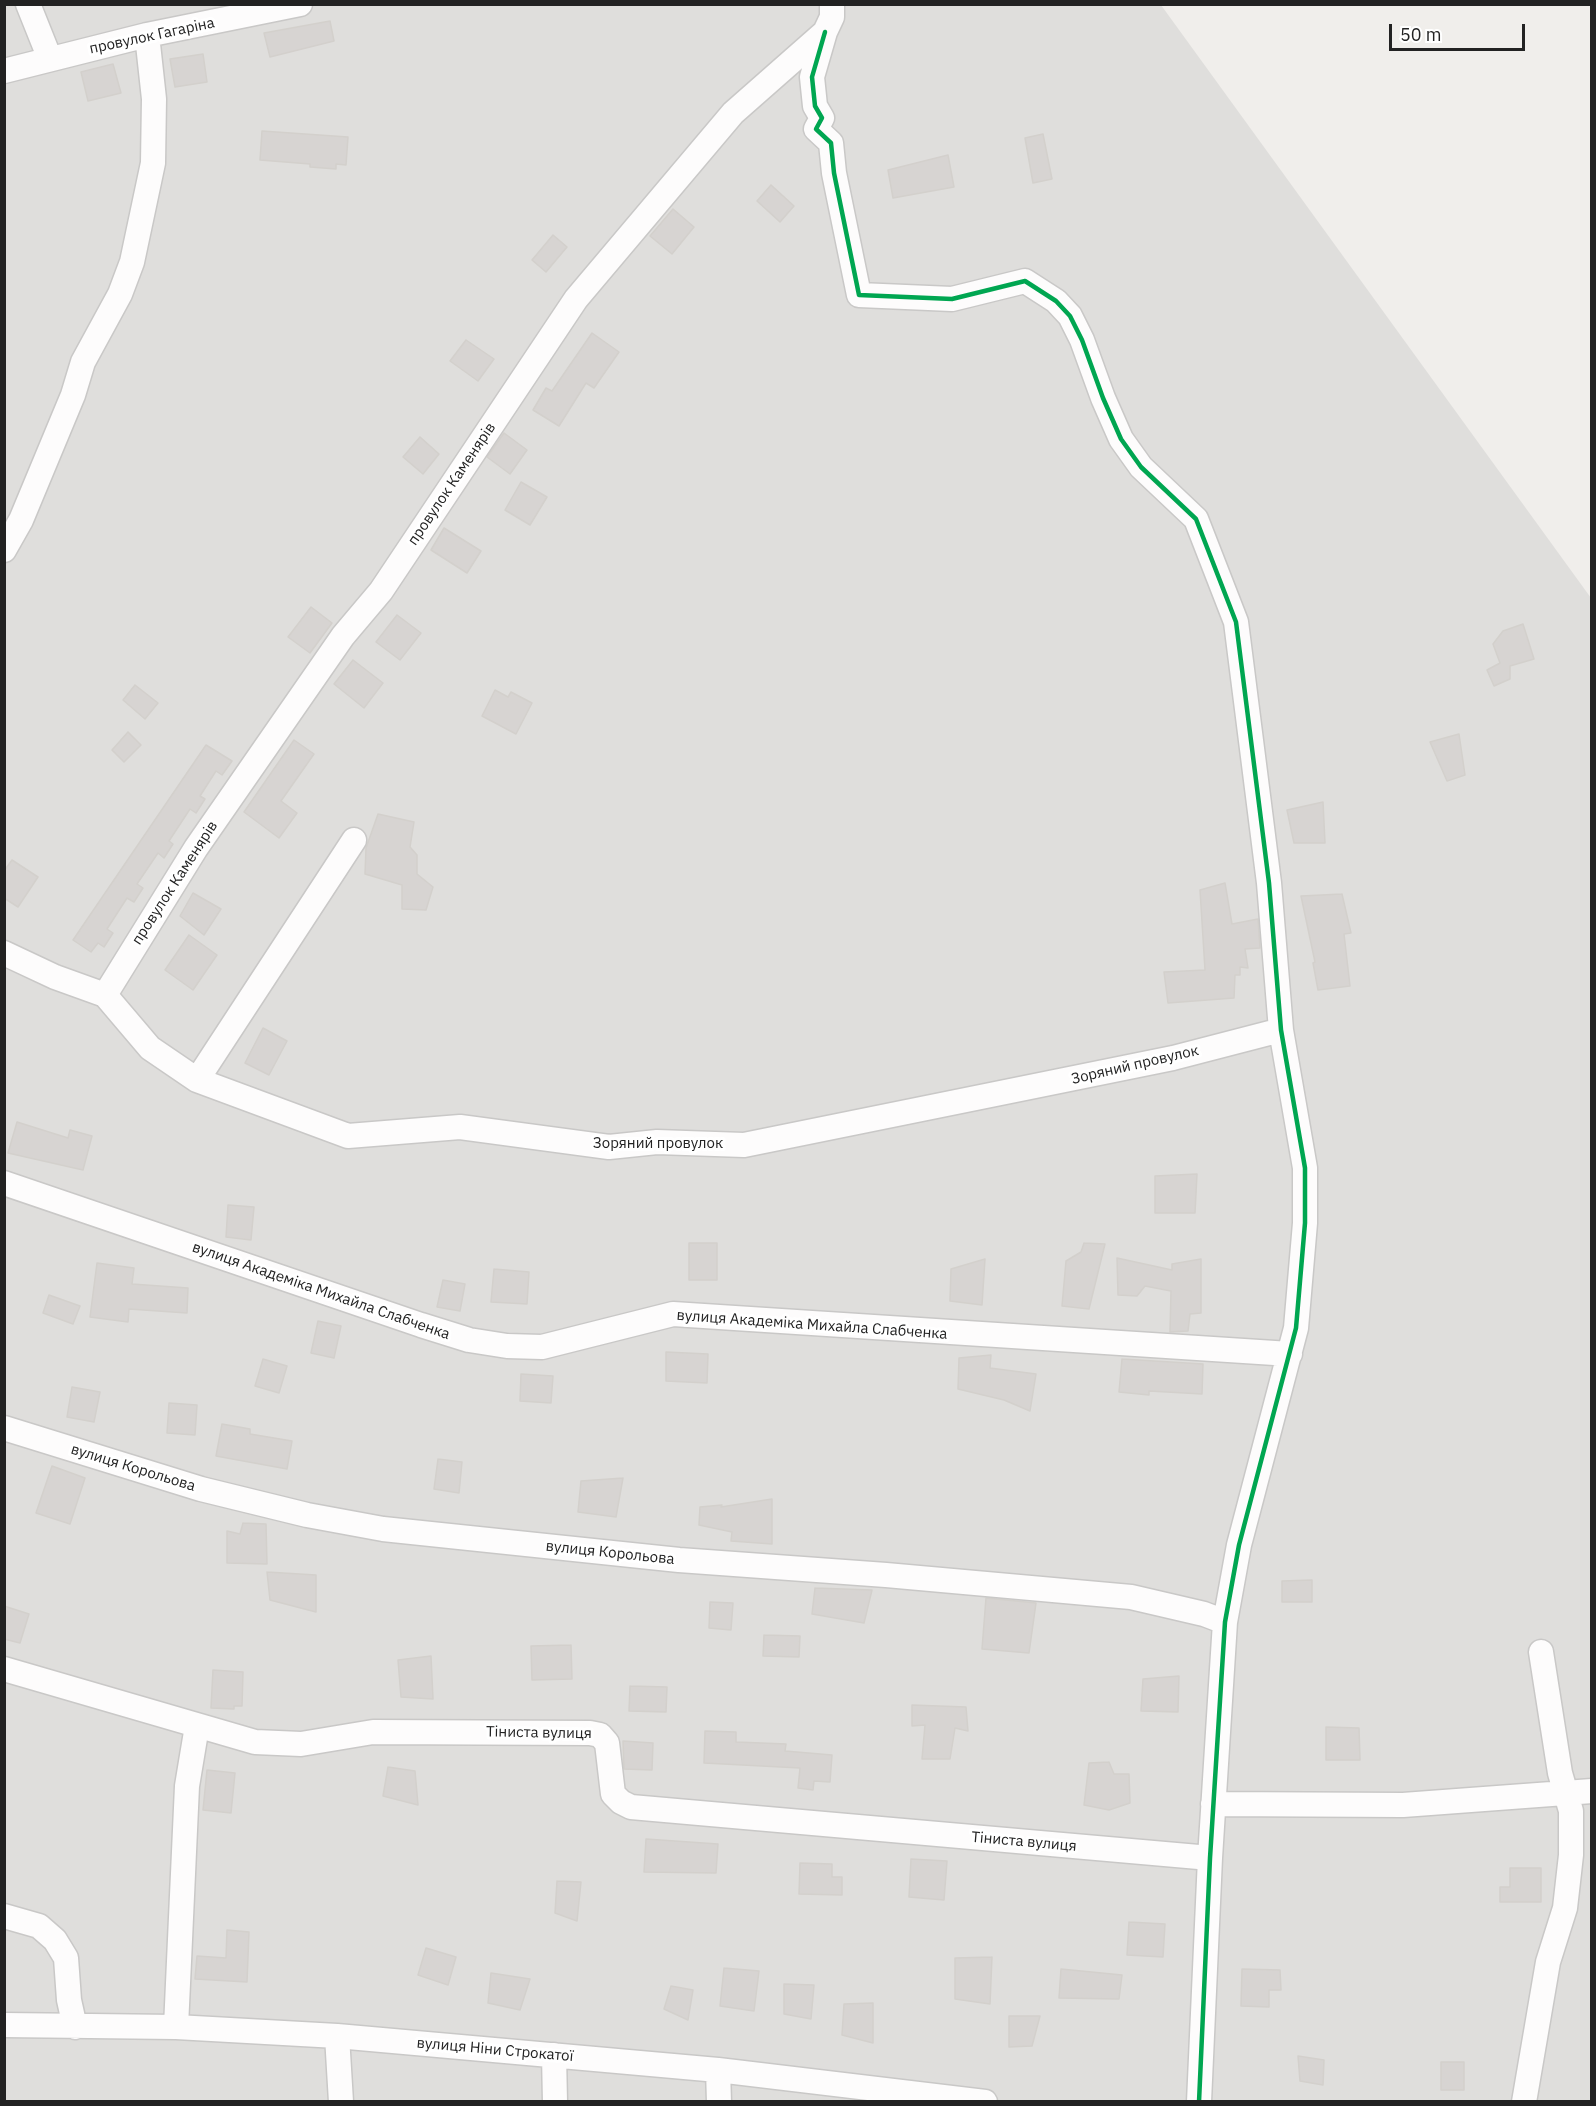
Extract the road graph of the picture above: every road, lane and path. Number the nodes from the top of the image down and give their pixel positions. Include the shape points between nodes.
1 (28, 4) edge
2 (300, 4) edge
3 (832, 4) edge
4 (236, 11) edge
5 (825, 32) junction
6 (147, 35) junction
7 (50, 59) junction
8 (4, 71) edge
9 (4, 550) edge
10 (354, 840) dead end
11 (4, 953) edge
12 (105, 995) junction
13 (1281, 1030) junction
14 (197, 1080) junction
15 (4, 1183) edge
16 (1290, 1354) junction
17 (4, 1428) edge
18 (1225, 1622) junction
19 (1541, 1652) dead end
20 (4, 1669) edge
21 (197, 1726) junction
22 (1592, 1791) edge
23 (1568, 1793) junction
24 (1213, 1804) junction
25 (1210, 1858) junction
26 (4, 1916) edge
27 (4, 2025) edge
28 (75, 2027) junction
29 (176, 2027) junction
30 (338, 2036) junction
31 (554, 2055) junction
32 (718, 2070) junction
33 (860, 2094) edge
34 (976, 2101) edge
35 (341, 2102) edge
36 (555, 2102) edge
37 (719, 2102) edge
38 (1199, 2102) edge
39 (1524, 2102) edge

1 - 7 street
2 - 4 street, провулок Гагаріна
3 - 5 street
4 - 6 street, провулок Гагаріна
5 - 12 street, провулок Каменярів via 733,113 576,299 381,591 343,636 196,848
5 - 13 street via 812,77 815,106 822,118 816,129 831,143 859,295 952,299 1025,281 1040,289 1070,316 1121,439 1141,467 1196,519 1236,622 1269,883
6 - 7 street, провулок Гагаріна
6 - 9 street via 154,99 153,163 132,262 120,294 83,362 21,520
7 - 8 street, провулок Гагаріна
10 - 14 street
11 - 12 street, Зоряний провулок
12 - 14 street, Зоряний провулок via 150,1048
13 - 14 street, Зоряний провулок via 1173,1058 744,1145 657,1142 609,1147 460,1127 348,1136
13 - 16 street via 1305,1168 1300,1297
15 - 16 street, вулиця Академіка Михайла Слабченка via 421,1326 507,1346 542,1347 673,1314
16 - 18 street via 1239,1545
17 - 18 street, вулиця Корольова via 201,1489 383,1529 679,1560 1131,1597
18 - 24 street
19 - 23 street via 1560,1773
20 - 21 street, Тіниста вулиця
21 - 25 street, Тіниста вулиця via 255,1742 301,1744 373,1732 590,1732 607,1743 613,1794 631,1807
21 - 29 street via 187,1786
22 - 23 street
23 - 24 street via 1403,1805
23 - 39 street via 1570,1855 1565,1908 1548,1962
24 - 25 street
25 - 38 street
26 - 28 street via 39,1926 55,1940 66,1958
27 - 28 street, вулиця Ніни Строкатої
28 - 29 street, вулиця Ніни Строкатої
29 - 30 street, вулиця Ніни Строкатої
30 - 31 street, вулиця Ніни Строкатої
30 - 35 street
31 - 32 street, вулиця Ніни Строкатої
31 - 36 street
32 - 33 street, вулиця Ніни Строкатої
32 - 37 street
33 - 34 street, вулиця Ніни Строкатої

